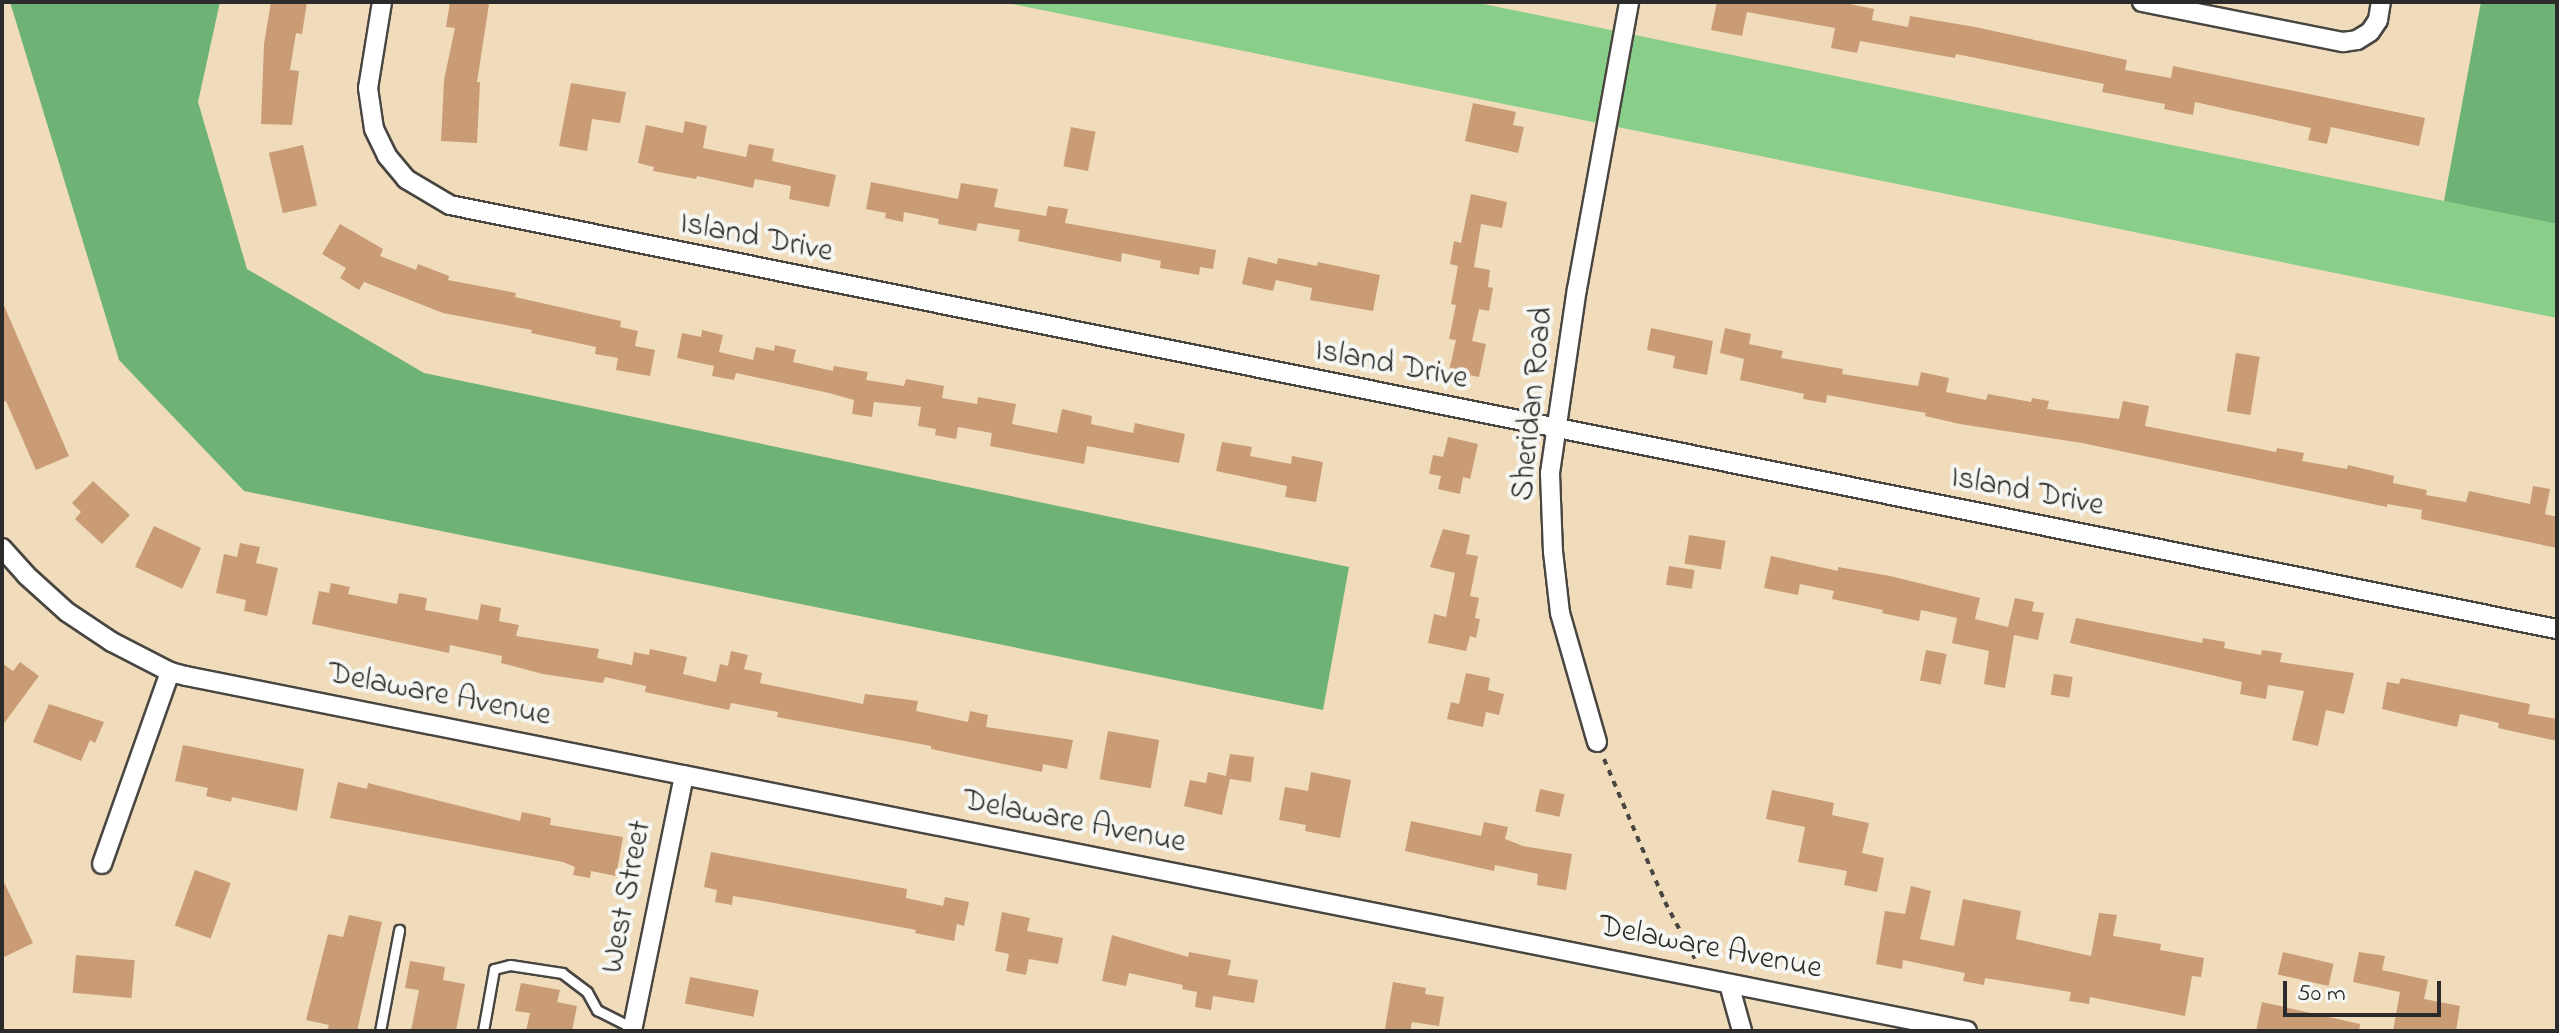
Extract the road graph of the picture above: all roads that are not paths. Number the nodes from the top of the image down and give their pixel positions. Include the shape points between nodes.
1 (382, 2) edge
2 (1629, 2) edge
3 (2142, 2) edge
4 (2381, 2) edge
5 (1556, 429) junction
6 (2, 548) edge
7 (2557, 629) edge
8 (170, 672) junction
9 (1597, 742) road end
10 (684, 775) junction
11 (102, 864) dead end
12 (399, 930) dead end
13 (1729, 984) junction
14 (632, 1029) edge
15 (380, 1031) edge
16 (483, 1031) edge
17 (1742, 1031) edge
18 (1967, 1031) edge

1 - 5 street, Island Drive via 368,88 374,129 406,179 450,205
2 - 5 street, Sheridan Road
3 - 4 street via 2343,42 2370,32
5 - 7 street, Island Drive
5 - 9 street, Sheridan Road via 1550,473 1556,581
6 - 8 street, Delaware Avenue via 50,599 112,642
8 - 10 street, Delaware Avenue
8 - 11 street
10 - 13 street, Delaware Avenue
10 - 14 street, West Street
12 - 15 lane
13 - 17 street
13 - 18 street, Delaware Avenue
14 - 16 lane via 597,1010 587,992 562,973 510,965 494,969

